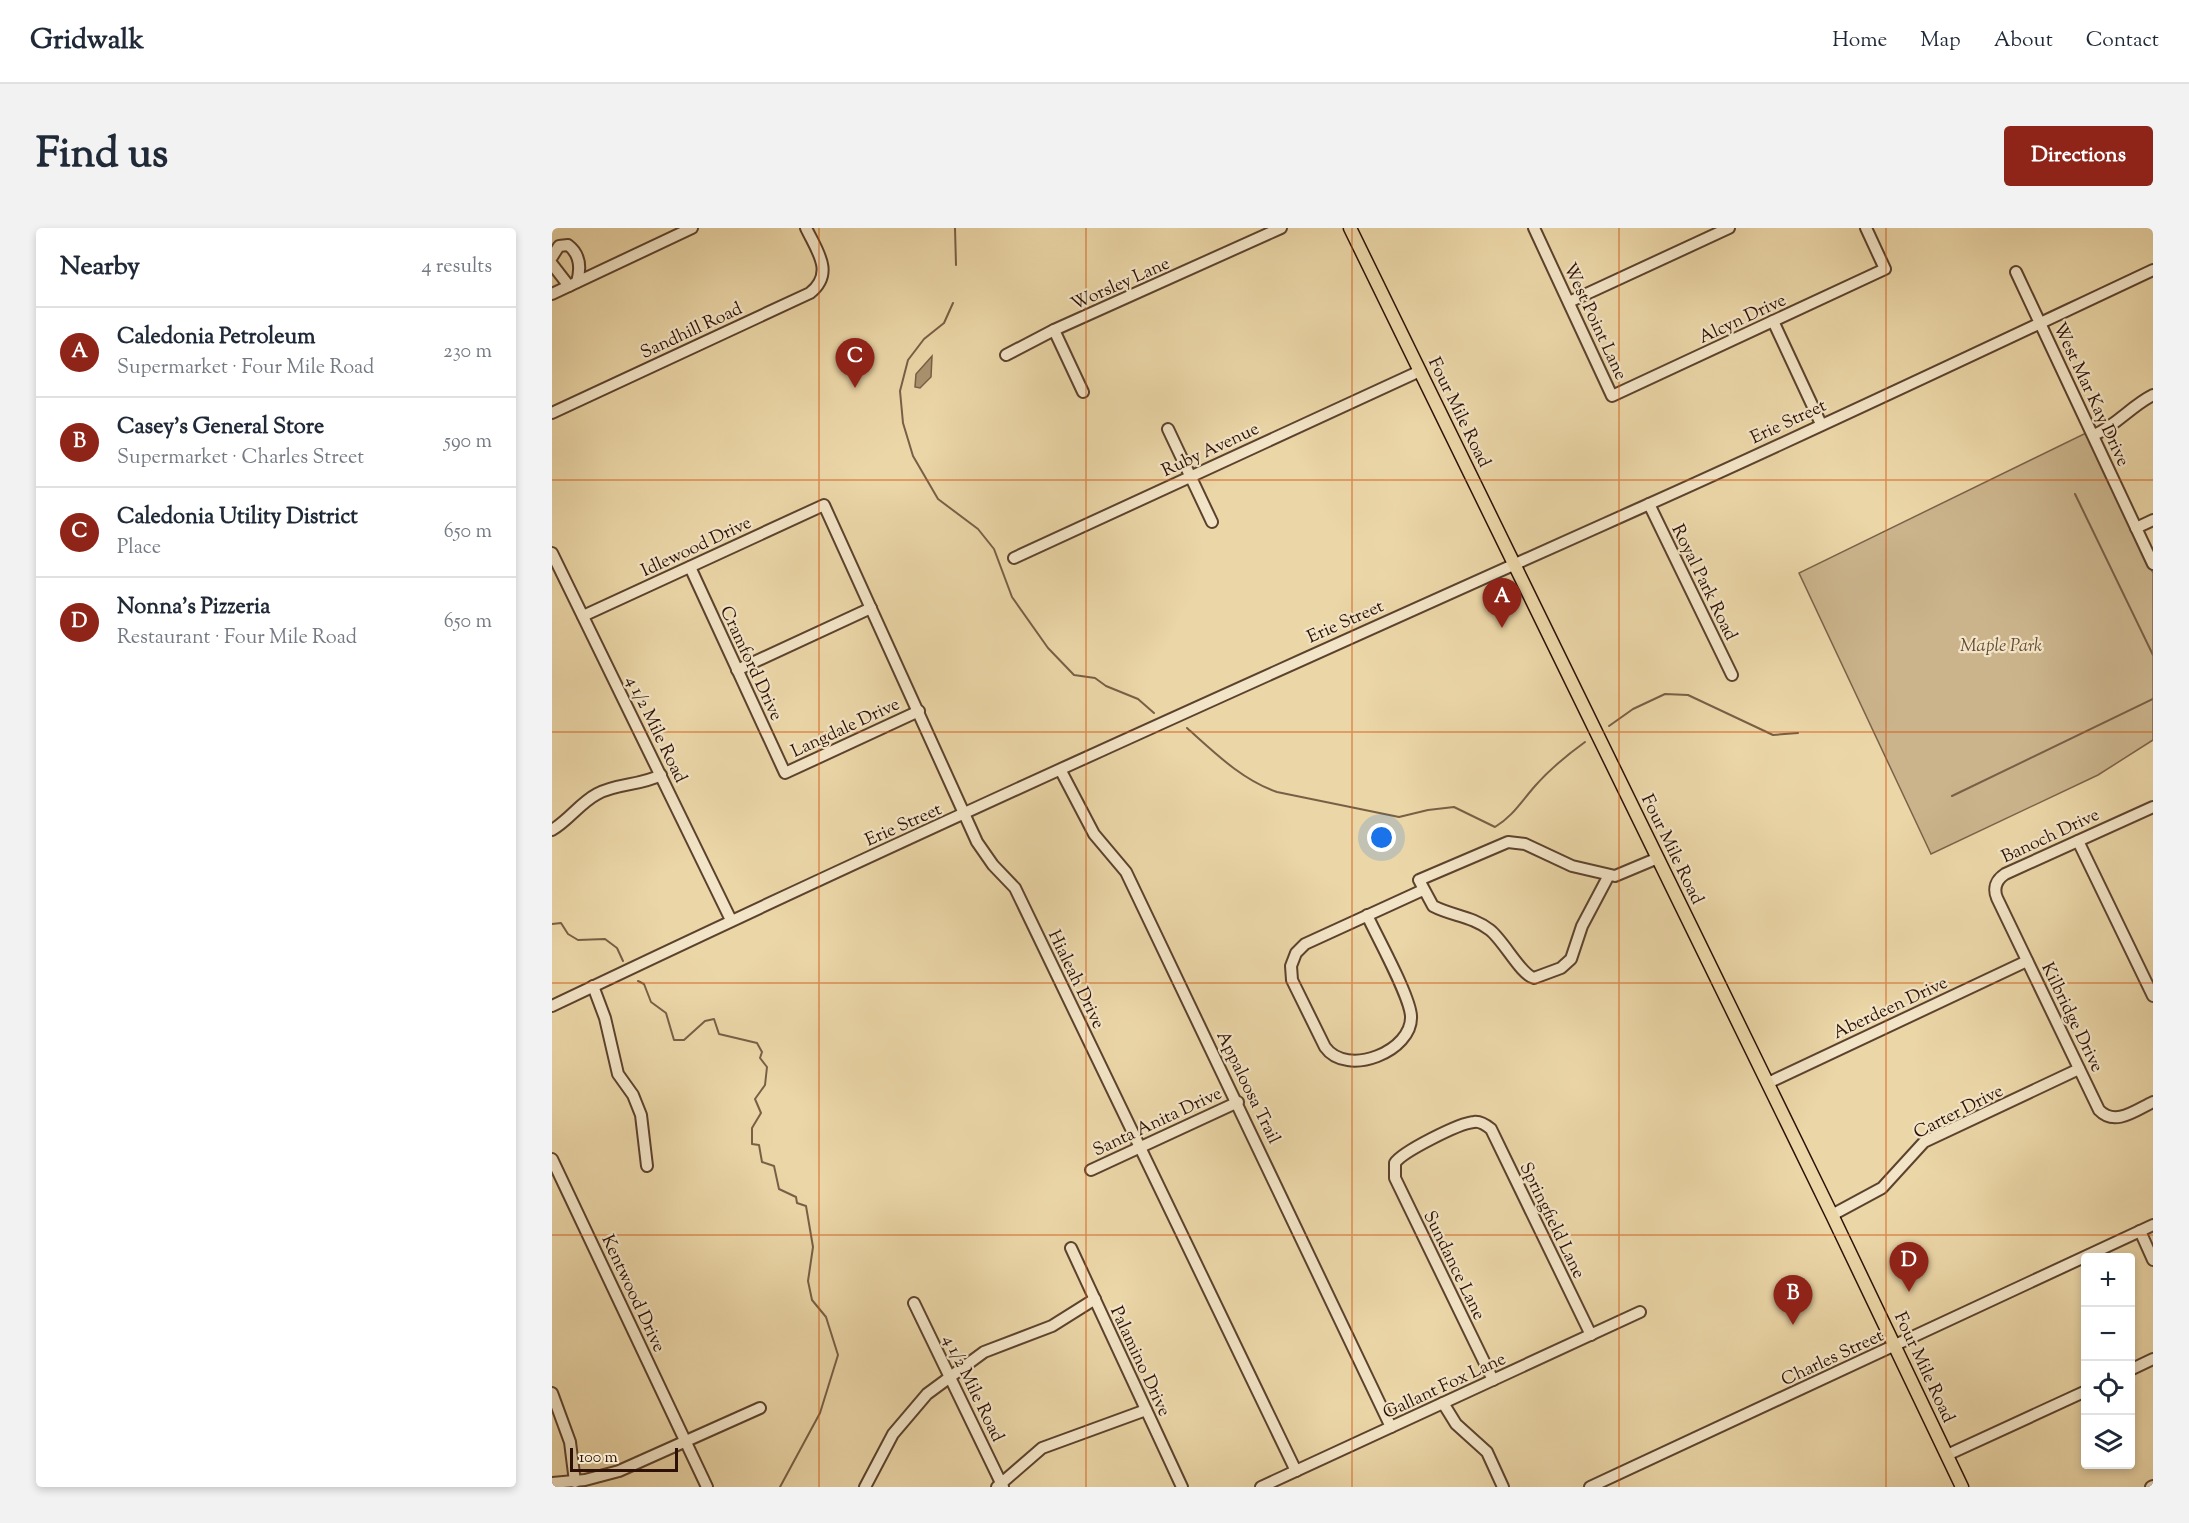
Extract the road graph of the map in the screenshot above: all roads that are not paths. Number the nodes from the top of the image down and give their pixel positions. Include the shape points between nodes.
1 (806, 228) edge
2 (1281, 228) edge
3 (1350, 228) edge
4 (1534, 228) edge
5 (1729, 228) edge
6 (1866, 228) edge
7 (690, 229) edge
8 (672, 232) edge
9 (552, 257) edge
10 (552, 264) edge
11 (2153, 270) edge
12 (2016, 272) dead end
13 (573, 284) junction
14 (552, 294) edge
15 (1569, 302) junction
16 (1773, 321) junction
17 (2040, 323) junction
18 (1054, 330) junction
19 (1006, 355) dead end
20 (1420, 371) junction
21 (1083, 392) dead end
22 (2153, 395) edge
23 (1612, 396) joint
24 (552, 413) edge
25 (1821, 424) junction
26 (1168, 429) dead end
27 (2094, 435) junction
28 (1191, 476) junction
29 (1649, 504) junction
30 (824, 505) joint
31 (2153, 520) edge
32 (1212, 522) dead end
33 (2136, 528) junction
34 (552, 553) edge
35 (1014, 558) dead end
36 (1514, 563) junction
37 (2153, 564) edge
38 (690, 567) junction
39 (871, 608) junction
40 (583, 616) junction
41 (737, 670) junction
42 (1732, 675) dead end
43 (919, 711) junction
44 (1060, 771) junction
45 (785, 773) joint
46 (661, 775) junction
47 (2153, 807) edge
48 (965, 814) junction
49 (552, 830) edge
50 (2078, 840) junction
51 (1658, 858) junction
52 (1609, 875) junction
53 (1421, 885) junction
54 (1367, 915) junction
55 (2005, 915) joint
56 (731, 920) junction
57 (2027, 961) junction
58 (593, 986) junction
59 (2153, 996) edge
60 (552, 1006) edge
61 (2079, 1069) junction
62 (1768, 1083) junction
63 (1238, 1102) junction
64 (2153, 1102) edge
65 (1483, 1118) joint
66 (1140, 1147) junction
67 (552, 1159) edge
68 (647, 1166) dead end
69 (1091, 1170) dead end
70 (1832, 1215) junction
71 (2153, 1225) edge
72 (2140, 1232) junction
73 (1071, 1248) dead end
74 (2153, 1260) edge
75 (1095, 1299) junction
76 (914, 1303) dead end
77 (1640, 1312) dead end
78 (1591, 1335) junction
79 (1896, 1346) junction
80 (2153, 1359) edge
81 (2135, 1368) edge
82 (950, 1376) junction
83 (1493, 1380) junction
84 (552, 1393) edge
85 (2081, 1393) edge
86 (1443, 1403) junction
87 (760, 1408) dead end
88 (1146, 1410) junction
89 (1391, 1427) junction
90 (686, 1441) junction
91 (1947, 1455) junction
92 (1296, 1471) junction
93 (575, 1482) junction
94 (552, 1483) edge
95 (1603, 1484) edge
96 (1000, 1485) edge
97 (707, 1487) edge
98 (865, 1487) edge
99 (1182, 1487) edge
100 (1261, 1487) edge
101 (1503, 1487) edge
102 (1590, 1487) edge
103 (1962, 1487) edge

1 - 24 street, Sandhill Road via 823,260 823,276 810,293
2 - 18 street, Worsley Lane
3 - 20 main road, Four Mile Road
4 - 15 street, West Point Lane
5 - 15 street
6 - 16 street, Alcyn Drive via 1885,269
7 - 8 street
8 - 13 street
9 - 13 street via 559,246 573,249 579,265
10 - 13 street
11 - 17 street, Erie Street
12 - 17 street, West Mar Kay Drive
13 - 14 street
15 - 23 street, West Point Lane
16 - 23 street, Alcyn Drive
16 - 25 street
17 - 25 street, Erie Street
17 - 27 street, West Mar Kay Drive
18 - 19 street, Worsley Lane
18 - 21 street
20 - 28 street, Ruby Avenue
20 - 36 main road, Four Mile Road
22 - 27 street
25 - 29 street, Erie Street
26 - 28 street
27 - 33 street, West Mar Kay Drive
28 - 32 street
28 - 35 street, Ruby Avenue
29 - 36 street, Erie Street
29 - 42 street, Royal Park Road
30 - 38 street, Idlewood Drive
30 - 39 street, Hialeah Drive
31 - 33 street
33 - 37 street, West Mar Kay Drive
34 - 40 street, 4 1/2 Mile Road
36 - 44 street, Erie Street
36 - 51 main road, Four Mile Road
38 - 40 street, Idlewood Drive
38 - 41 street, Cramford Drive
39 - 41 street
39 - 43 street, Hialeah Drive
40 - 46 street, 4 1/2 Mile Road
41 - 45 street, Cramford Drive
43 - 45 street, Langdale Drive
43 - 48 street, Hialeah Drive
44 - 48 street, Erie Street
44 - 63 street, Appaloosa Trail via 1094,834 1126,872
46 - 49 street via 643,784 599,793
46 - 56 street, 4 1/2 Mile Road
47 - 50 street, Banoch Drive
48 - 56 street, Erie Street
48 - 66 street, Hialeah Drive via 985,856 1015,888
50 - 55 street, Banoch Drive via 1998,880 1995,894
50 - 59 street
51 - 52 street via 1623,874
51 - 62 main road, Four Mile Road
52 - 53 street via 1572,866 1525,844 1508,842
52 - 53 street via 1582,926 1571,960 1534,978 1524,974 1509,949 1490,930 1467,916 1433,906
53 - 54 street
54 - 54 street via 1305,944 1291,966 1292,980 1325,1047 1335,1058 1352,1062 1400,1043 1411,1024 1409,1006
55 - 57 street, Kilbridge Drive
56 - 58 street, Erie Street
57 - 61 street, Kilbridge Drive
57 - 62 street, Aberdeen Drive
58 - 60 street, Erie Street
58 - 68 street via 618,1074 641,1115
61 - 64 street, Kilbridge Drive via 2099,1110 2108,1117 2122,1117
61 - 70 street, Carter Drive via 1924,1142 1882,1188
62 - 70 main road, Four Mile Road
63 - 66 street, Santa Anita Drive
63 - 89 street, Appaloosa Trail
65 - 78 street, Springfield Lane
65 - 83 street, Sundance Lane via 1390,1162
66 - 69 street, Santa Anita Drive
66 - 92 street, Hialeah Drive
67 - 90 street, Kentwood Drive
70 - 79 main road, Four Mile Road
71 - 72 street, Charles Street
72 - 74 street
72 - 79 street, Charles Street
73 - 75 street, Palamino Drive
75 - 82 street via 1052,1326 984,1352
75 - 88 street, Palamino Drive
76 - 82 street, 4 1/2 Mile Road
77 - 78 street, Gallant Fox Lane
78 - 83 street, Gallant Fox Lane
79 - 91 main road, Four Mile Road
79 - 95 street, Charles Street
80 - 81 street
82 - 96 street, 4 1/2 Mile Road
82 - 98 street via 902,1419
83 - 86 street, Gallant Fox Lane
84 - 93 street via 570,1442
85 - 91 street
86 - 89 street, Gallant Fox Lane
86 - 101 street via 1456,1424 1487,1452
87 - 90 street
88 - 96 street via 1057,1440 1030,1456
88 - 99 street, Palamino Drive
89 - 92 street, Gallant Fox Lane
90 - 93 street via 619,1471
90 - 97 street, Kentwood Drive
91 - 103 main road, Four Mile Road
92 - 100 street, Gallant Fox Lane
93 - 94 street
95 - 102 street, Charles Street

